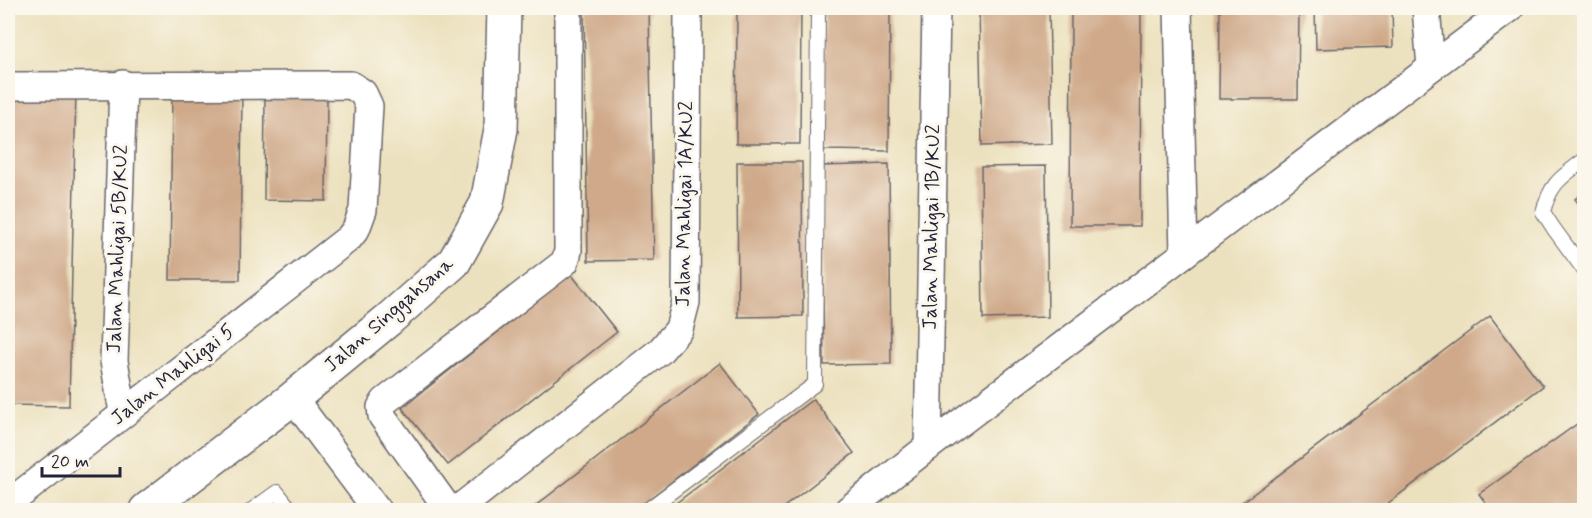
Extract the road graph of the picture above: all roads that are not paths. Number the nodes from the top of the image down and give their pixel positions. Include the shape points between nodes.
1 (504, 8) edge
2 (568, 8) edge
3 (688, 8) edge
4 (818, 8) edge
5 (936, 8) edge
6 (1178, 8) edge
7 (1426, 8) edge
8 (1510, 8) edge
9 (1431, 67) junction
10 (123, 84) junction
11 (8, 86) edge
12 (1584, 160) edge
13 (1184, 254) junction
14 (1584, 270) edge
15 (293, 398) junction
16 (123, 412) junction
17 (928, 447) junction
18 (8, 504) edge
19 (464, 508) edge
20 (146, 510) edge
21 (252, 510) edge
22 (291, 510) edge
23 (377, 510) edge
24 (647, 510) edge
25 (848, 510) edge

1 - 15 street, Jalan Singgahsana via 501,129 487,203 454,262
2 - 19 street via 565,262 385,400 381,407 382,416
3 - 19 street, Jalan Mahligai 1A/KU2 via 687,302 680,329 660,351
4 - 24 lane via 815,384
5 - 17 street, Jalan Mahligai 1B/KU2
6 - 13 street
7 - 9 street
8 - 9 street
9 - 13 street
10 - 11 street
10 - 16 street, Jalan Mahligai 5B/KU2 via 114,361
10 - 16 street, Jalan Mahligai 5 via 351,85 363,93 369,106 363,210 356,229
12 - 14 lane via 1555,183 1543,212
13 - 17 street
15 - 20 street, Jalan Singgahsana
15 - 23 street
16 - 18 street, Jalan Mahligai 5
17 - 25 street
21 - 22 lane via 277,492

